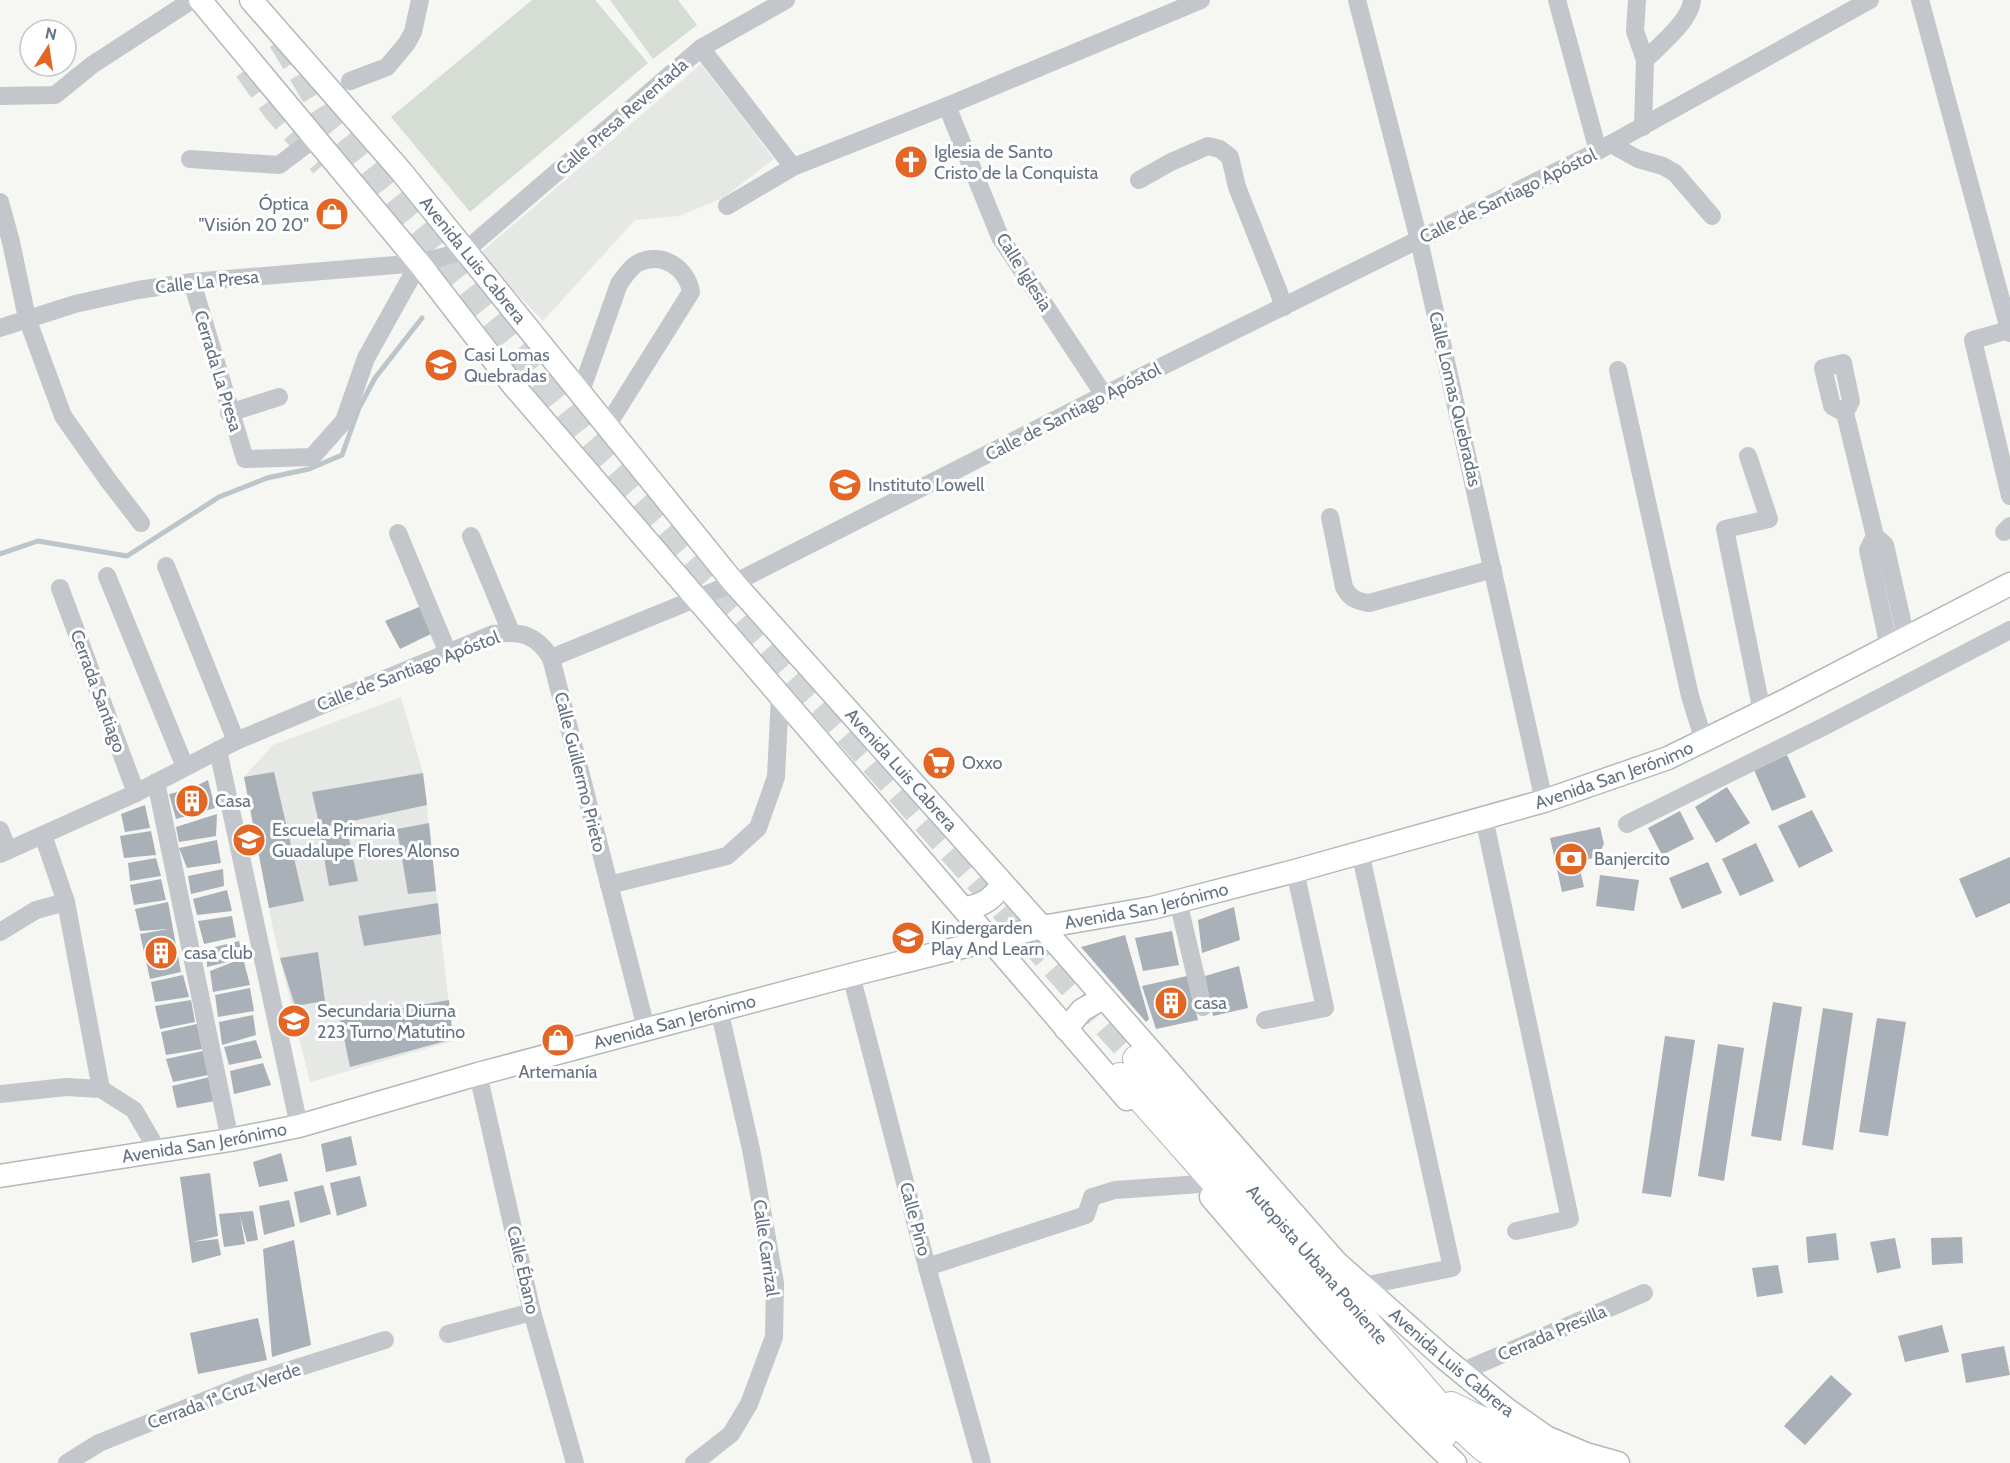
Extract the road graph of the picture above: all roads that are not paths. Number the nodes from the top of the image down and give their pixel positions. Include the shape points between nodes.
1 (192, 0) edge
2 (200, 0) edge
3 (250, 0) edge
4 (420, 0) edge
5 (786, 0) edge
6 (1201, 0) edge
7 (1358, 0) edge
8 (1557, 0) edge
9 (1637, 0) edge
10 (1692, 0) edge
11 (1870, 0) edge
12 (1921, 5) edge
13 (701, 48) junction
14 (1645, 60) junction
15 (350, 81) dead end
16 (0, 96) edge
17 (947, 106) junction
18 (1643, 127) junction
19 (315, 138) junction
20 (1605, 147) junction
21 (190, 159) dead end
22 (793, 166) junction
23 (1139, 180) dead end
24 (0, 202) edge
25 (728, 206) dead end
26 (1712, 216) dead end
27 (1419, 240) junction
28 (6, 241) edge
29 (465, 251) junction
30 (419, 263) junction
31 (192, 282) junction
32 (1284, 307) junction
33 (27, 318) junction
34 (0, 328) edge
35 (2010, 332) edge
36 (1618, 370) dead end
37 (580, 394) junction
38 (1104, 396) junction
39 (279, 397) dead end
40 (229, 413) junction
41 (1845, 413) dead end
42 (607, 426) junction
43 (1748, 456) dead end
44 (2010, 496) edge
45 (1330, 518) dead end
46 (141, 523) dead end
47 (398, 533) dead end
48 (471, 536) dead end
49 (166, 566) dead end
50 (1493, 569) junction
51 (107, 576) dead end
52 (734, 584) junction
53 (2010, 584) edge
54 (60, 588) dead end
55 (695, 598) junction
56 (2010, 630) edge
57 (510, 632) junction
58 (1898, 643) junction
59 (448, 653) junction
60 (552, 658) junction
61 (780, 696) junction
62 (1762, 712) junction
63 (236, 741) junction
64 (1704, 741) junction
65 (218, 750) junction
66 (185, 767) junction
67 (156, 782) junction
68 (136, 793) junction
69 (1544, 801) junction
70 (1484, 818) junction
71 (1627, 824) dead end
72 (0, 830) edge
73 (43, 835) junction
74 (4, 852) edge
75 (1360, 852) junction
76 (1295, 871) junction
77 (1002, 883) junction
78 (609, 885) junction
79 (1178, 901) junction
80 (66, 902) junction
81 (963, 908) junction
82 (1042, 927) junction
83 (0, 932) edge
84 (989, 940) junction
85 (851, 975) junction
86 (1103, 998) junction
87 (1203, 1006) dead end
88 (719, 1009) junction
89 (1265, 1020) dead end
90 (646, 1028) junction
91 (1066, 1029) junction
92 (478, 1074) junction
93 (101, 1089) junction
94 (0, 1094) edge
95 (299, 1126) junction
96 (230, 1140) junction
97 (158, 1151) junction
98 (0, 1176) edge
99 (1200, 1184) junction
100 (1516, 1231) dead end
101 (927, 1266) junction
102 (1363, 1286) junction
103 (1644, 1293) dead end
104 (532, 1312) junction
105 (448, 1334) dead end
106 (385, 1340) dead end
107 (1406, 1366) junction
108 (1461, 1372) junction
109 (1451, 1405) junction
110 (1505, 1408) junction
111 (1526, 1441) junction
112 (1469, 1462) edge
113 (67, 1463) edge
114 (575, 1463) edge
115 (694, 1463) edge
116 (982, 1463) edge
117 (1507, 1463) edge
118 (1542, 1463) edge
119 (1582, 1463) edge
120 (1618, 1463) edge

1 - 16 street via 92,65 56,95
2 - 19 main road
3 - 29 main road, Avenida Luis Cabrera via 400,170
4 - 15 street via 413,32 387,67
5 - 13 street
6 - 17 street
7 - 27 street, Calle Lomas Quebradas
8 - 20 street
9 - 14 street via 1635,31
10 - 14 street via 1686,17
11 - 18 street, Calle de Santiago Apóstol
12 - 35 street
13 - 22 street, Calle Presa Reventada
13 - 29 street, Calle Presa Reventada
14 - 18 street
17 - 22 street
17 - 38 street, Calle Iglesia via 1000,237
18 - 20 street, Calle de Santiago Apóstol
19 - 21 street via 279,165
19 - 30 main road
20 - 26 street via 1675,173
20 - 27 street, Calle de Santiago Apóstol
22 - 25 street
23 - 32 street via 1209,146 1221,148 1230,158 1237,187
24 - 28 street
27 - 32 street, Calle de Santiago Apóstol
27 - 50 street, Calle Lomas Quebradas
28 - 33 street
29 - 30 street, Calle Presa Reventada
29 - 37 main road, Avenida Luis Cabrera
30 - 31 street, Calle La Presa
30 - 40 street, Cerrada La Presa via 366,358 344,421 312,457 244,459
30 - 55 main road via 513,385
31 - 33 street, Calle La Presa via 138,290
31 - 40 street, Cerrada La Presa
32 - 38 street, Calle de Santiago Apóstol
33 - 34 street, Calle La Presa
33 - 46 street via 63,416
35 - 44 street via 1973,340
36 - 64 street via 1690,696
37 - 42 main road, Avenida Luis Cabrera
37 - 42 street via 622,278 637,263 652,259 670,262 681,270 690,282 691,292
38 - 52 street, Calle de Santiago Apóstol
39 - 40 street
41 - 58 street via 1875,536 1885,546
42 - 52 main road, Avenida Luis Cabrera
43 - 62 street via 1769,519 1725,529
45 - 50 street via 1344,587 1348,596 1358,601 1369,603
47 - 59 street
48 - 57 street
49 - 63 street
50 - 69 street, Calle Lomas Quebradas
51 - 66 street
52 - 55 street, Calle de Santiago Apóstol
52 - 77 main road, Avenida Luis Cabrera
53 - 58 main road, Avenida San Jerónimo
54 - 68 street, Cerrada Santiago
55 - 60 street, Calle de Santiago Apóstol
55 - 61 main road
56 - 71 street
57 - 59 street, Calle de Santiago Apóstol via 493,634
57 - 60 street, Calle de Santiago Apóstol via 543,645
58 - 62 main road, Avenida San Jerónimo
59 - 63 street, Calle de Santiago Apóstol
60 - 78 street, Calle Guillermo Prieto
61 - 78 street via 776,777 758,828 727,856
61 - 81 main road
62 - 64 main road, Avenida San Jerónimo
63 - 65 street, Calle de Santiago Apóstol
64 - 69 main road, Avenida San Jerónimo via 1668,758
65 - 66 street, Calle de Santiago Apóstol
65 - 95 street
66 - 67 street, Calle de Santiago Apóstol
67 - 68 street, Calle de Santiago Apóstol
67 - 96 street
68 - 73 street, Calle de Santiago Apóstol
69 - 70 main road, Avenida San Jerónimo
70 - 75 main road, Avenida San Jerónimo
70 - 100 street via 1570,1219
72 - 74 street
73 - 74 street, Calle de Santiago Apóstol
73 - 80 street
75 - 76 main road, Avenida San Jerónimo
75 - 102 street via 1452,1269
76 - 79 main road, Avenida San Jerónimo
76 - 89 street via 1325,1008
77 - 81 main road via 980,906
77 - 82 main road, Avenida Luis Cabrera
78 - 90 street, Calle Guillermo Prieto
79 - 82 main road, Avenida San Jerónimo
79 - 87 street
80 - 83 street via 36,910
80 - 93 street
81 - 84 main road
82 - 84 main road, Avenida San Jerónimo
82 - 86 main road, Avenida Luis Cabrera
84 - 85 main road, Avenida San Jerónimo
84 - 91 main road
85 - 88 main road, Avenida San Jerónimo
85 - 101 street, Calle Pino
86 - 91 main road via 1082,1010
86 - 102 main road, Avenida Luis Cabrera via 1336,1262
88 - 90 main road, Avenida San Jerónimo
88 - 115 street, Calle Carrizal via 751,1149 775,1283 774,1337 749,1404 731,1434
90 - 92 main road, Avenida San Jerónimo
91 - 99 main road
92 - 95 main road, Avenida San Jerónimo
92 - 104 street, Calle Ébano
93 - 94 street via 66,1087
93 - 97 street via 134,1110
95 - 96 main road, Avenida San Jerónimo
96 - 97 main road, Avenida San Jerónimo
97 - 98 main road, Avenida San Jerónimo
99 - 101 street via 1115,1190 1092,1197 1086,1215
99 - 112 main road via 1325,1330 1423,1433
101 - 116 street, Calle Pino
102 - 108 main road, Avenida Luis Cabrera
103 - 108 street, Cerrada Presilla
104 - 105 street
104 - 114 street, Calle Ébano
106 - 113 street, Cerrada 1ª Cruz Verde via 246,1384 99,1443
107 - 109 highway
107 - 112 highway, Autopista Urbana Poniente via 1128,1067 1393,1384
107 - 117 highway, Autopista Urbana Poniente via 1465,1433
108 - 110 main road, Avenida Luis Cabrera
109 - 111 highway
109 - 118 highway via 1497,1438
110 - 111 highway
110 - 120 main road, Avenida Luis Cabrera via 1546,1437 1586,1455
111 - 119 highway

